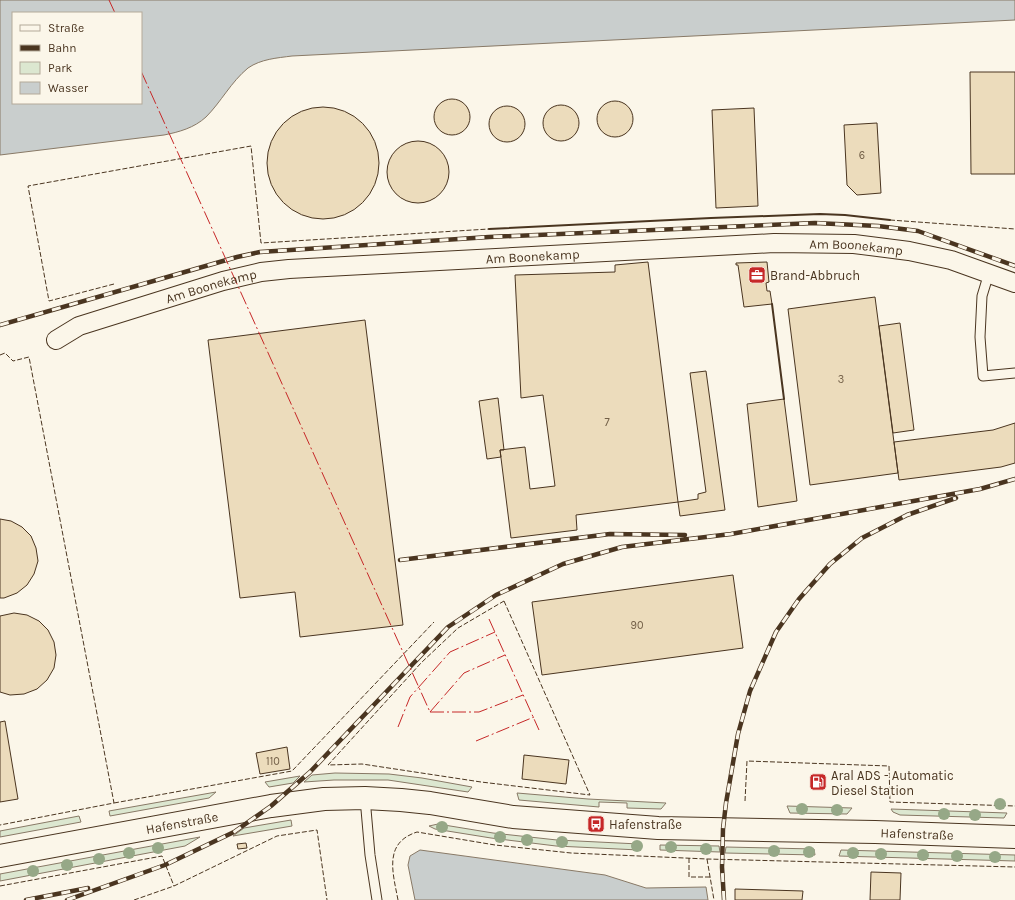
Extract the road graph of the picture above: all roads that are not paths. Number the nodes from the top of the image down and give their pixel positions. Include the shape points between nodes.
1 (989, 273) junction
2 (1015, 283) edge
3 (56, 340) dead end
4 (1015, 373) edge
5 (365, 798) junction
6 (1015, 837) edge
7 (0, 856) edge
8 (377, 900) edge

1 - 2 street, Am Boonekamp
1 - 3 street, Am Boonekamp via 951,260 909,251 854,244 781,243 289,269 261,272 216,283 79,326
1 - 4 lane via 982,296 980,337 983,376
5 - 6 street, Hafenstraße via 430,803 513,817 596,824 682,829
5 - 7 street, Hafenstraße via 294,802
5 - 8 lane

